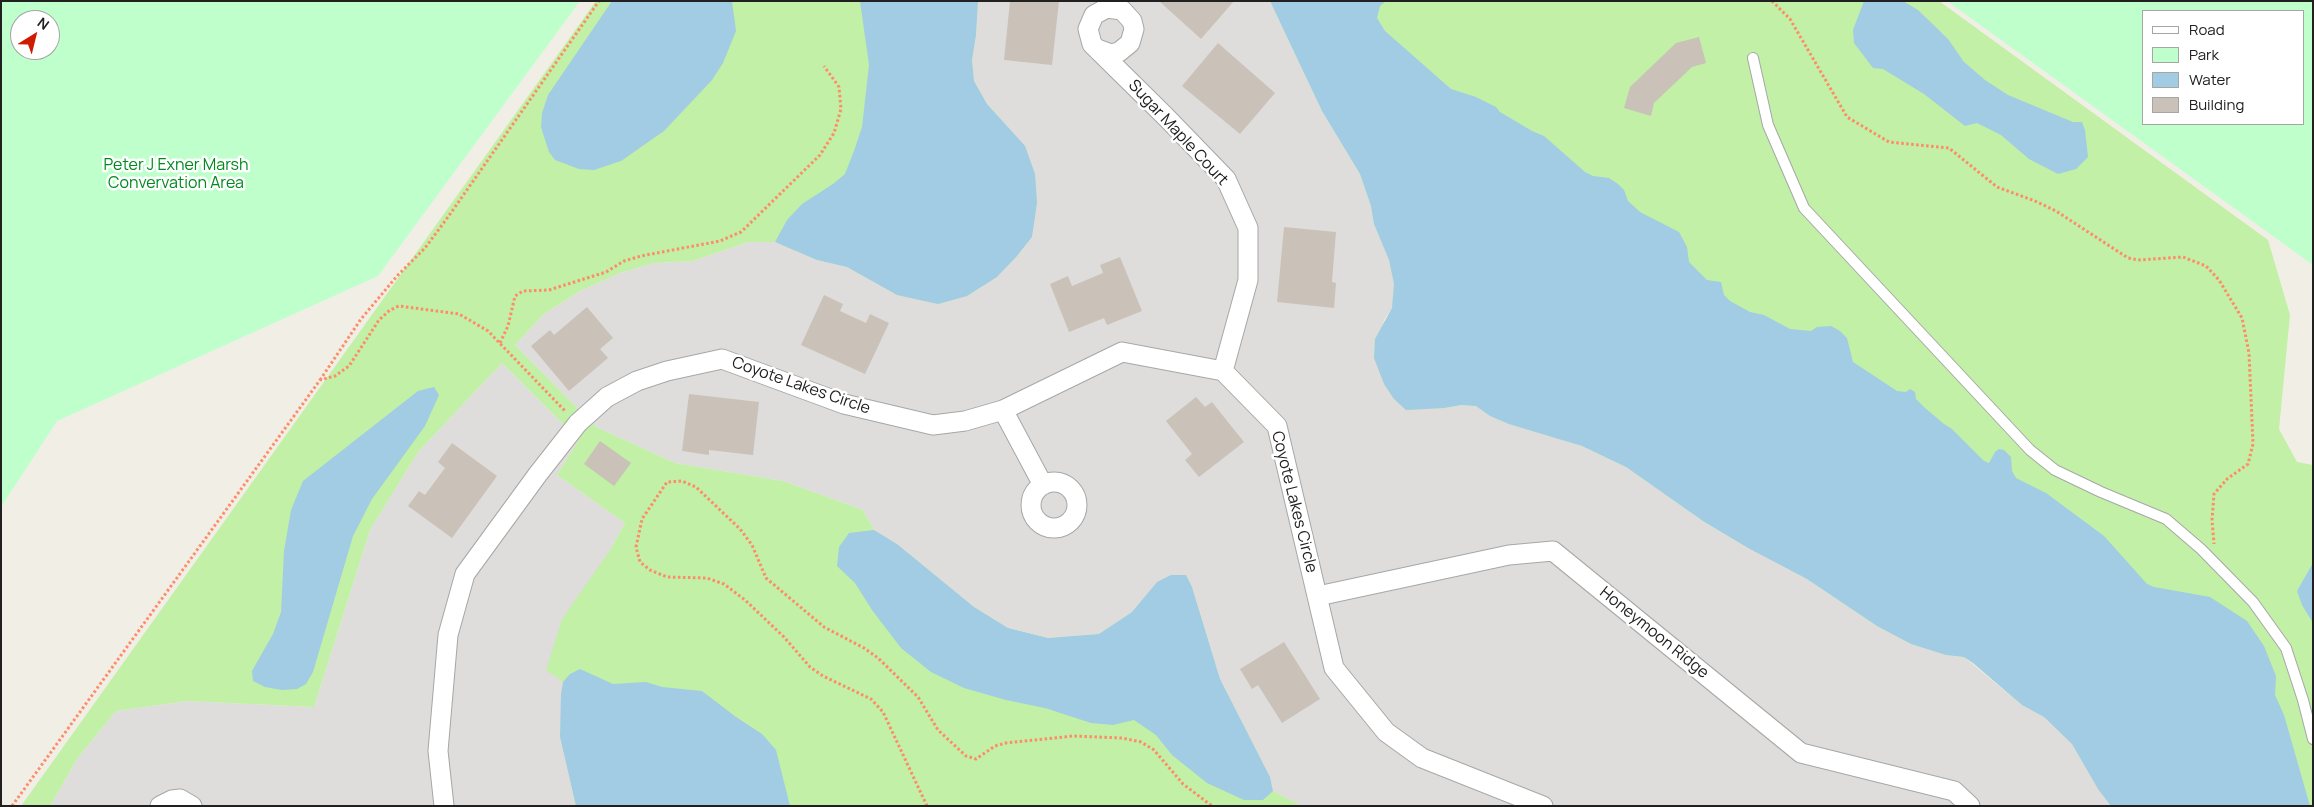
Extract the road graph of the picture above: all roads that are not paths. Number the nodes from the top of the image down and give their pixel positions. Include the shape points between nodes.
1 (1097, 49) dead end
2 (1753, 58) dead end
3 (1223, 371) junction
4 (1003, 410) junction
5 (1043, 485) dead end
6 (1318, 596) junction
7 (2313, 739) edge
8 (160, 806) edge
9 (192, 806) edge
10 (444, 806) edge
11 (1543, 806) edge
12 (1970, 806) edge

1 - 3 street, Sugar Maple Court via 1226,179 1248,228 1248,280
2 - 7 lane via 1768,125 1804,208 2030,450 2055,470 2166,519 2253,602 2286,648
3 - 4 street, Coyote Lakes Circle via 1122,352
3 - 6 street, Coyote Lakes Circle via 1277,426
4 - 5 street
4 - 10 street, Coyote Lakes Circle via 965,421 932,425 844,404 722,359 667,370 607,397 578,423 465,574 448,635 438,751
6 - 11 street, Coyote Lakes Circle via 1334,668 1386,732 1422,758
6 - 12 street, Honeymoon Ridge via 1509,555 1553,551 1801,753 1954,791
8 - 9 street via 180,799

